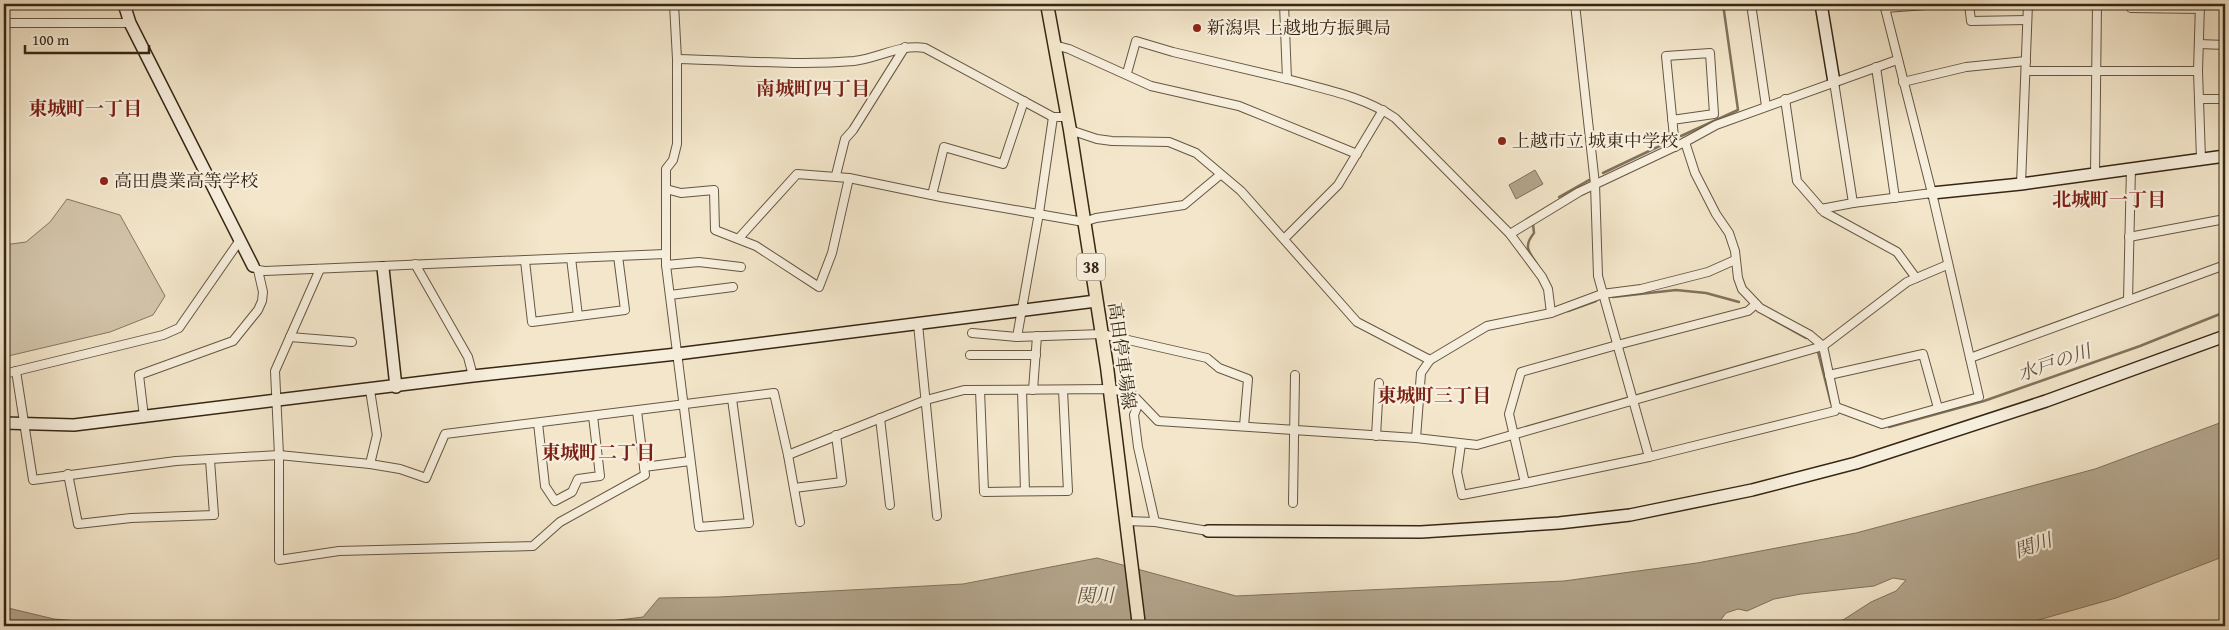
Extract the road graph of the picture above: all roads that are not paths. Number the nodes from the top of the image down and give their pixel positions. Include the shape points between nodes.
1 (124, 4) edge
2 (674, 4) edge
3 (1047, 4) edge
4 (1284, 4) edge
5 (1575, 4) edge
6 (1751, 4) edge
7 (1821, 4) edge
8 (1940, 4) edge
9 (1969, 4) edge
10 (2028, 4) edge
11 (2097, 4) edge
12 (1884, 6) edge
13 (2200, 6) edge
14 (2131, 8) dead end
15 (2028, 20) junction
16 (4, 23) edge
17 (130, 23) junction
18 (2199, 44) junction
19 (1054, 45) junction
20 (2225, 45) edge
21 (905, 47) junction
22 (677, 59) junction
23 (1897, 60) junction
24 (2026, 61) junction
25 (1876, 67) junction
26 (2026, 71) junction
27 (2096, 71) junction
28 (2198, 72) junction
29 (1127, 73) junction
30 (1287, 79) junction
31 (1834, 82) junction
32 (1903, 82) junction
33 (1785, 99) junction
34 (2225, 99) edge
35 (2199, 100) junction
36 (1024, 101) junction
37 (1766, 106) junction
38 (1383, 110) junction
39 (1053, 117) junction
40 (1672, 120) junction
41 (1069, 124) junction
42 (1685, 142) junction
43 (1675, 147) junction
44 (1357, 154) junction
45 (2225, 156) edge
46 (2201, 159) junction
47 (2131, 168) junction
48 (2094, 174) junction
49 (836, 175) junction
50 (1220, 175) junction
51 (849, 178) junction
52 (1595, 184) junction
53 (2021, 184) junction
54 (666, 189) junction
55 (1932, 193) junction
56 (932, 195) junction
57 (1895, 198) junction
58 (1853, 203) junction
59 (1821, 208) junction
60 (1039, 214) junction
61 (2225, 219) edge
62 (1084, 222) junction
63 (1510, 234) junction
64 (2129, 237) junction
65 (739, 238) junction
66 (1284, 239) junction
67 (240, 240) junction
68 (665, 254) junction
69 (618, 256) junction
70 (571, 258) junction
71 (1735, 260) junction
72 (525, 261) junction
73 (415, 264) junction
74 (666, 264) junction
75 (1947, 264) junction
76 (2225, 265) edge
77 (741, 267) dead end
78 (255, 268) junction
79 (320, 268) junction
80 (383, 268) junction
81 (1916, 278) junction
82 (733, 287) dead end
83 (1602, 294) junction
84 (670, 295) junction
85 (2128, 300) junction
86 (1096, 301) junction
87 (1756, 304) junction
88 (1021, 312) junction
89 (1551, 313) junction
90 (578, 316) junction
91 (918, 324) junction
92 (972, 333) dead end
93 (1102, 334) junction
94 (290, 336) junction
95 (1037, 336) junction
96 (2225, 336) edge
97 (1017, 337) junction
98 (352, 342) dead end
99 (1617, 344) junction
100 (1823, 346) junction
101 (678, 354) junction
102 (970, 355) dead end
103 (1036, 355) junction
104 (1970, 358) junction
105 (1430, 360) junction
106 (16, 371) junction
107 (4, 374) edge
108 (1295, 375) dead end
109 (1829, 375) junction
110 (473, 376) junction
111 (1379, 383) dead end
112 (396, 386) junction
113 (1110, 389) junction
114 (370, 390) junction
115 (980, 390) junction
116 (1022, 390) junction
117 (1033, 390) junction
118 (1064, 390) junction
119 (732, 399) junction
120 (926, 400) junction
121 (1633, 401) junction
122 (275, 402) junction
123 (1139, 402) junction
124 (683, 405) junction
125 (1836, 407) junction
126 (1938, 408) junction
127 (637, 411) junction
128 (593, 416) junction
129 (144, 417) junction
130 (880, 418) junction
131 (4, 423) edge
132 (538, 423) junction
133 (24, 424) junction
134 (1244, 426) junction
135 (1295, 430) junction
136 (1513, 434) junction
137 (836, 435) junction
138 (1376, 436) junction
139 (1416, 438) junction
140 (1461, 444) junction
141 (279, 455) junction
142 (788, 455) junction
143 (1649, 457) junction
144 (210, 460) junction
145 (690, 461) junction
146 (370, 464) junction
147 (644, 466) junction
148 (68, 474) junction
149 (1526, 483) junction
150 (794, 488) junction
151 (1025, 491) junction
152 (1293, 503) dead end
153 (890, 505) dead end
154 (938, 516) dead end
155 (800, 522) dead end
156 (1155, 522) junction
157 (1126, 526) junction
158 (1208, 531) joint
159 (1139, 626) edge

1 - 17 street
2 - 22 street
3 - 19 main road, 高田停車場線 / 38
4 - 30 street
5 - 52 street
6 - 37 street
7 - 31 street
8 - 12 street
9 - 15 street via 1971,21
10 - 15 street
11 - 27 street
12 - 23 street
13 - 14 street
13 - 18 street
15 - 24 street
16 - 17 street
17 - 67 street
18 - 20 street
18 - 28 street
19 - 29 street
19 - 41 main road, 高田停車場線 / 38
21 - 22 street via 857,60 828,62
21 - 36 street via 925,48
21 - 49 street via 845,139
22 - 54 street via 677,144 674,160 666,170
23 - 25 street
23 - 32 street
24 - 26 street
24 - 32 street via 1966,67
25 - 31 street
25 - 57 street
26 - 27 street
26 - 53 street
27 - 28 street
27 - 48 street
28 - 35 street
29 - 30 street via 1136,41
29 - 44 street via 1151,86 1239,106
30 - 38 street via 1355,98
31 - 33 street
31 - 58 street
32 - 55 street
33 - 37 street
33 - 59 street via 1797,181
34 - 35 street
35 - 46 street
36 - 39 street
36 - 56 street via 1003,164 944,147
37 - 42 street via 1716,125
38 - 44 street
38 - 63 street via 1395,118
39 - 41 street
39 - 60 street
40 - 40 street via 1714,114 1710,53 1666,56
40 - 43 street
41 - 50 street via 1097,139 1176,144 1196,153
41 - 62 main road, 高田停車場線 / 38
42 - 43 street
42 - 71 street via 1695,172 1729,233
43 - 52 street
44 - 66 street via 1338,185
45 - 46 street
46 - 47 street
47 - 48 street
47 - 64 street
48 - 53 street
49 - 51 street
49 - 65 street via 796,174
50 - 62 street via 1184,205
50 - 66 street via 1241,191
51 - 56 street
51 - 65 street via 832,253 819,287
52 - 63 street
52 - 83 street via 1598,276
53 - 55 street
54 - 65 street via 681,193 714,190 715,230
54 - 68 street
55 - 57 street
55 - 75 street
56 - 60 street
57 - 58 street
58 - 59 street
59 - 81 street via 1897,252
60 - 62 street
60 - 88 street
61 - 64 street
62 - 86 main road, 高田停車場線 / 38
63 - 89 street via 1542,277 1548,289
64 - 85 street
66 - 105 street via 1357,322
67 - 78 street
67 - 106 street via 179,328
68 - 69 street
68 - 74 street
69 - 70 street
69 - 90 street via 626,310
70 - 72 street
70 - 90 street
71 - 83 street via 1708,272 1641,289
71 - 87 street via 1739,284
72 - 73 street
72 - 90 street via 532,322
73 - 80 street
73 - 110 street via 468,357
74 - 77 street via 699,262
74 - 84 street
75 - 81 street
75 - 104 street
76 - 85 street
78 - 79 street
78 - 129 street via 264,292 262,300 258,310 233,341 139,375
79 - 80 street
79 - 94 street
80 - 112 street
81 - 100 street
82 - 84 street
83 - 89 street
83 - 99 street
84 - 101 street
85 - 104 street
86 - 88 street
86 - 93 main road, 高田停車場線 / 38
87 - 99 street via 1748,312
87 - 100 street
88 - 91 street
88 - 97 street
89 - 105 street via 1487,326
91 - 101 street
91 - 120 street
92 - 97 street
93 - 95 street
93 - 113 main road, 高田停車場線 / 38
93 - 134 street via 1207,358 1219,368 1248,379
94 - 98 street
94 - 122 street via 275,372
95 - 97 street
95 - 103 street
96 - 158 street via 2009,414 1856,464 1630,516 1421,532
99 - 121 street
99 - 136 street via 1521,372 1509,414
100 - 109 street
100 - 121 street
101 - 110 street
101 - 124 street
102 - 103 street
103 - 117 street
104 - 126 street via 1979,397
105 - 139 street via 1421,373
106 - 107 street
106 - 133 street
108 - 135 street
109 - 125 street
109 - 126 street via 1923,354
110 - 112 street
111 - 138 street
112 - 114 street
113 - 118 street
113 - 123 street via 1131,393
113 - 157 main road, 高田停車場線 / 38
114 - 122 street
114 - 146 street via 377,435
115 - 116 street
115 - 120 street via 964,390
115 - 151 street via 984,492
116 - 117 street
116 - 151 street
117 - 118 street
118 - 151 street via 1068,491
119 - 124 street
119 - 142 street via 774,393
119 - 145 street via 749,523 699,527
120 - 130 street
120 - 154 street
121 - 136 street
121 - 143 street
122 - 129 street
122 - 141 street
123 - 134 street via 1158,421
123 - 156 street via 1134,415 1138,447
124 - 127 street
124 - 145 street
125 - 126 street via 1882,424
125 - 143 street via 1835,411
127 - 128 street
127 - 147 street
128 - 132 street
128 - 132 street via 600,476 578,479 572,492 555,501 545,486
129 - 133 street via 74,425
130 - 137 street
130 - 153 street
131 - 133 street
132 - 146 street via 446,434 426,478
133 - 148 street via 33,480
134 - 135 street
135 - 138 street
135 - 152 street
136 - 140 street via 1477,445
136 - 149 street
137 - 142 street
137 - 150 street via 842,482
138 - 139 street
139 - 140 street
140 - 149 street via 1457,472 1462,495
141 - 144 street
141 - 146 street
141 - 147 street via 279,560 339,551 534,546 560,522 645,475
142 - 150 street
143 - 149 street
144 - 148 street
144 - 148 street via 214,515 78,524
145 - 147 street
150 - 155 street
156 - 157 street
156 - 158 street
157 - 159 main road, 高田停車場線 / 38

